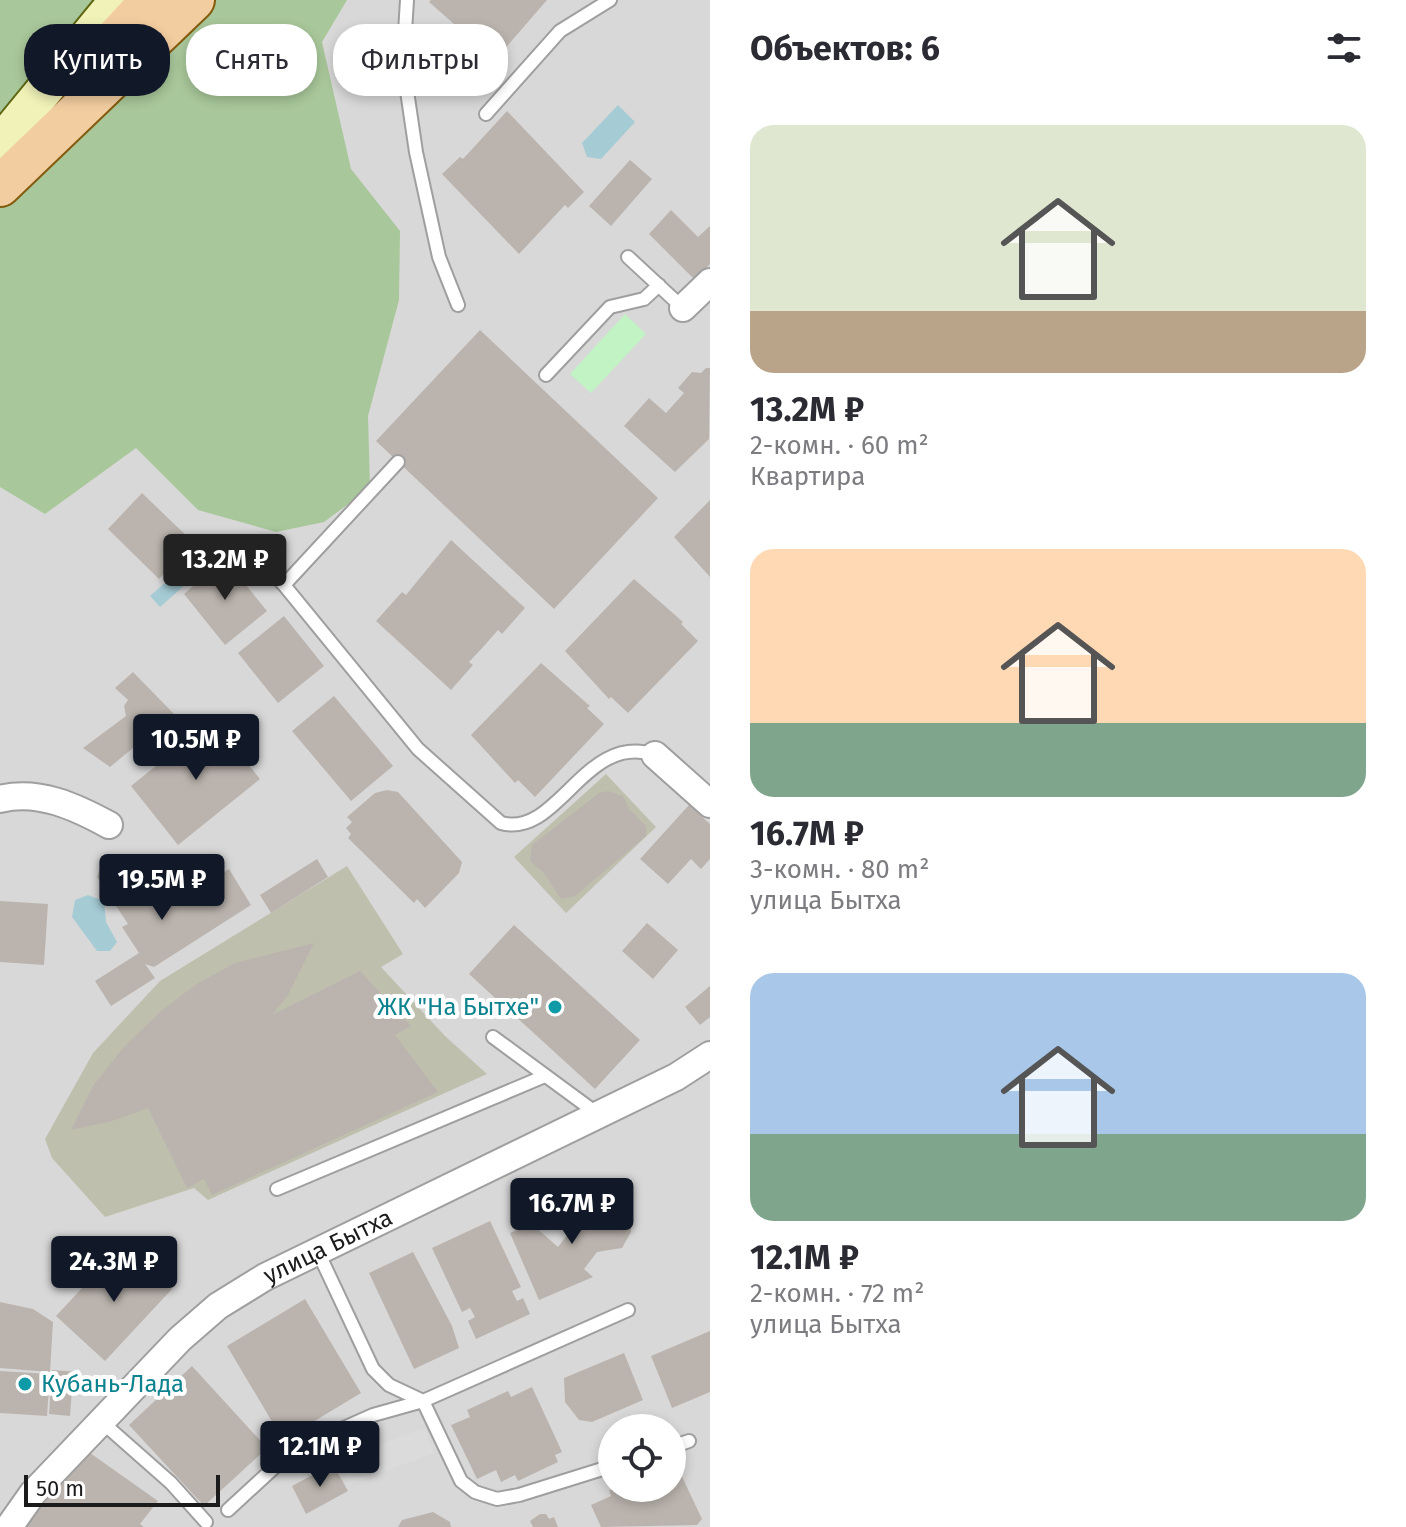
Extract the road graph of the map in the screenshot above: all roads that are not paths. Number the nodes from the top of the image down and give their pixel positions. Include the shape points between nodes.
1 (118, 0) edge
2 (151, 0) edge
3 (194, 0) edge
4 (407, 0) edge
5 (610, 0) edge
6 (486, 114) dead end
7 (0, 144) edge
8 (0, 163) edge
9 (0, 186) edge
10 (628, 257) dead end
11 (710, 282) edge
12 (659, 285) junction
13 (458, 305) dead end
14 (683, 308) joint
15 (546, 375) dead end
16 (398, 462) dead end
17 (246, 544) dead end
18 (284, 585) junction
19 (655, 755) joint
20 (0, 799) edge
21 (710, 804) edge
22 (109, 825) dead end
23 (493, 1037) dead end
24 (710, 1055) edge
25 (545, 1076) junction
26 (599, 1115) junction
27 (277, 1189) dead end
28 (318, 1252) junction
29 (628, 1310) dead end
30 (423, 1401) junction
31 (103, 1423) junction
32 (689, 1441) dead end
33 (686, 1442) edge
34 (598, 1470) edge
35 (228, 1510) dead end
36 (206, 1522) dead end
37 (9, 1527) edge

1 - 7 main road
2 - 8 main road
3 - 9 main road
4 - 13 lane via 403,64 416,152 439,257
5 - 6 lane via 560,31
10 - 12 lane
11 - 14 street
12 - 14 lane
12 - 15 lane via 644,299 610,307
16 - 18 lane
17 - 18 lane
18 - 19 lane via 418,749 501,823 523,824 535,817 621,751
19 - 21 street
20 - 22 street via 44,798
23 - 25 lane
24 - 26 street, улица Бытха
25 - 26 lane
25 - 27 lane
26 - 28 street, улица Бытха
28 - 30 lane via 373,1369 389,1385
28 - 31 street, улица Бытха via 218,1306
29 - 30 lane
30 - 34 lane via 461,1481 475,1492 497,1499
30 - 35 lane via 373,1415 292,1451
31 - 36 lane
31 - 37 street, улица Бытха via 33,1493
32 - 33 lane

